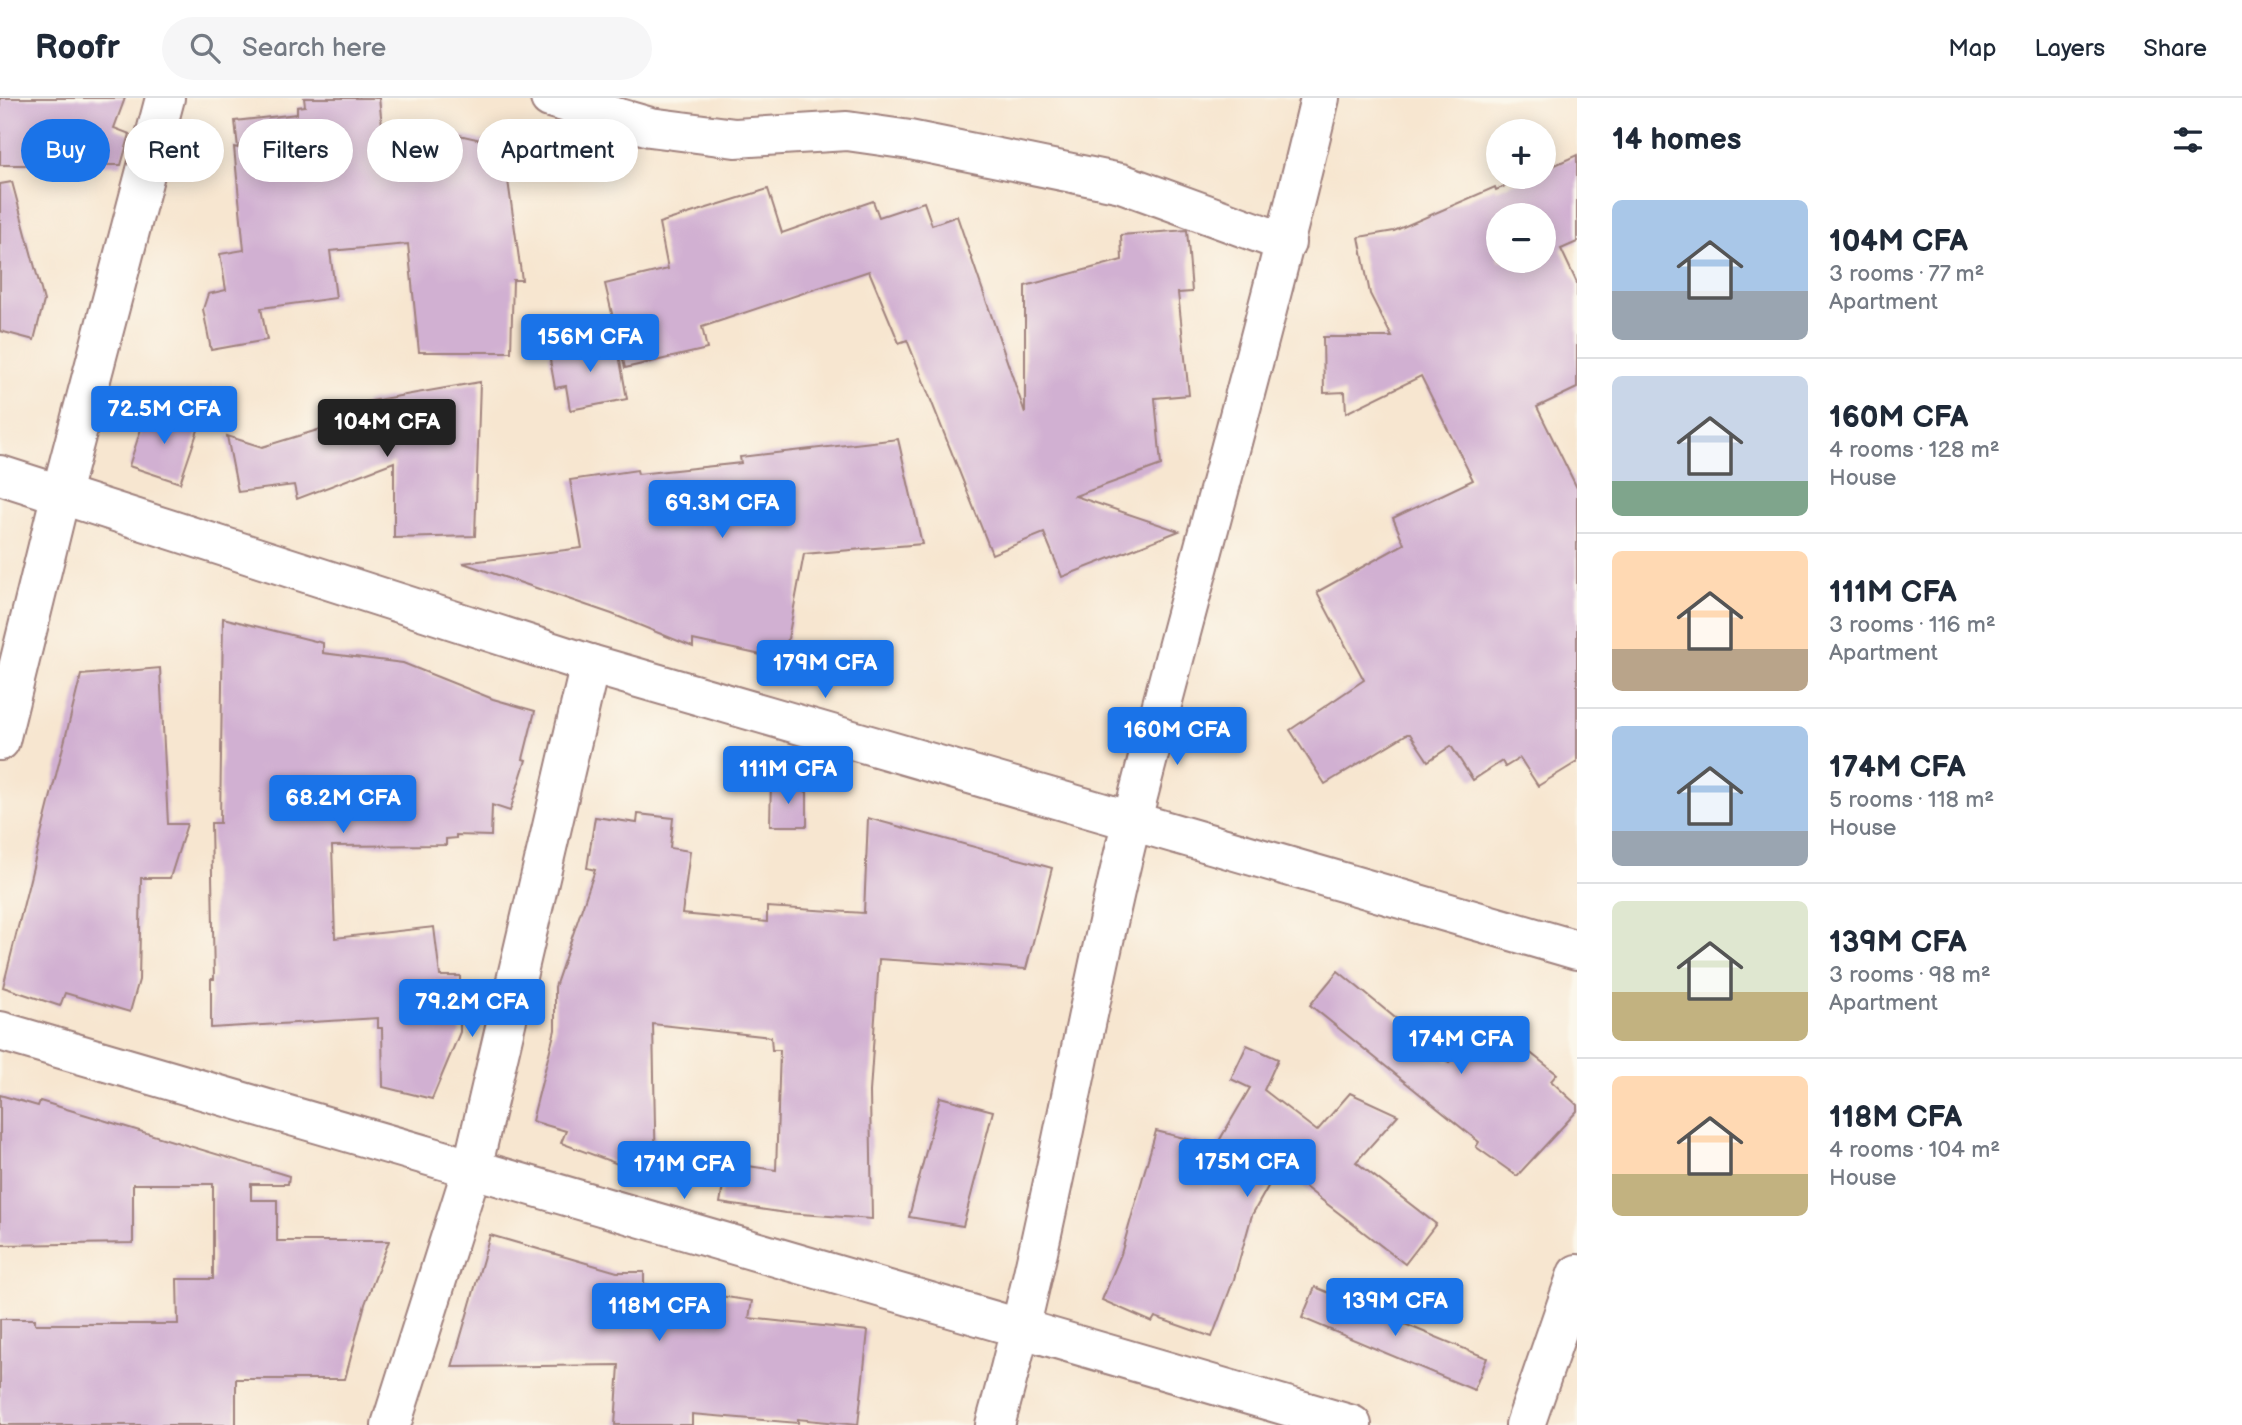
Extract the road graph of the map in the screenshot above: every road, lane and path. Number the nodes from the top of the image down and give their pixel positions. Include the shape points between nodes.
1 (165, 98) edge
2 (550, 98) edge
3 (1320, 98) edge
4 (1286, 243) junction
5 (0, 475) edge
6 (61, 492) junction
7 (590, 664) junction
8 (0, 741) edge
9 (1132, 819) junction
10 (1577, 950) edge
11 (0, 1031) edge
12 (472, 1169) junction
13 (1577, 1274) edge
14 (1021, 1331) junction
15 (391, 1425) edge
16 (995, 1425) edge
17 (1352, 1425) edge
18 (1525, 1425) edge

1 - 6 street
2 - 4 street via 650,127 735,138 847,131 910,140 1121,183
3 - 4 street
4 - 9 street
5 - 6 street
6 - 7 street
6 - 8 street
7 - 9 street
7 - 12 street
9 - 10 street
9 - 14 street
11 - 12 street
12 - 14 street
12 - 15 street
13 - 18 street
14 - 16 street
14 - 17 street

